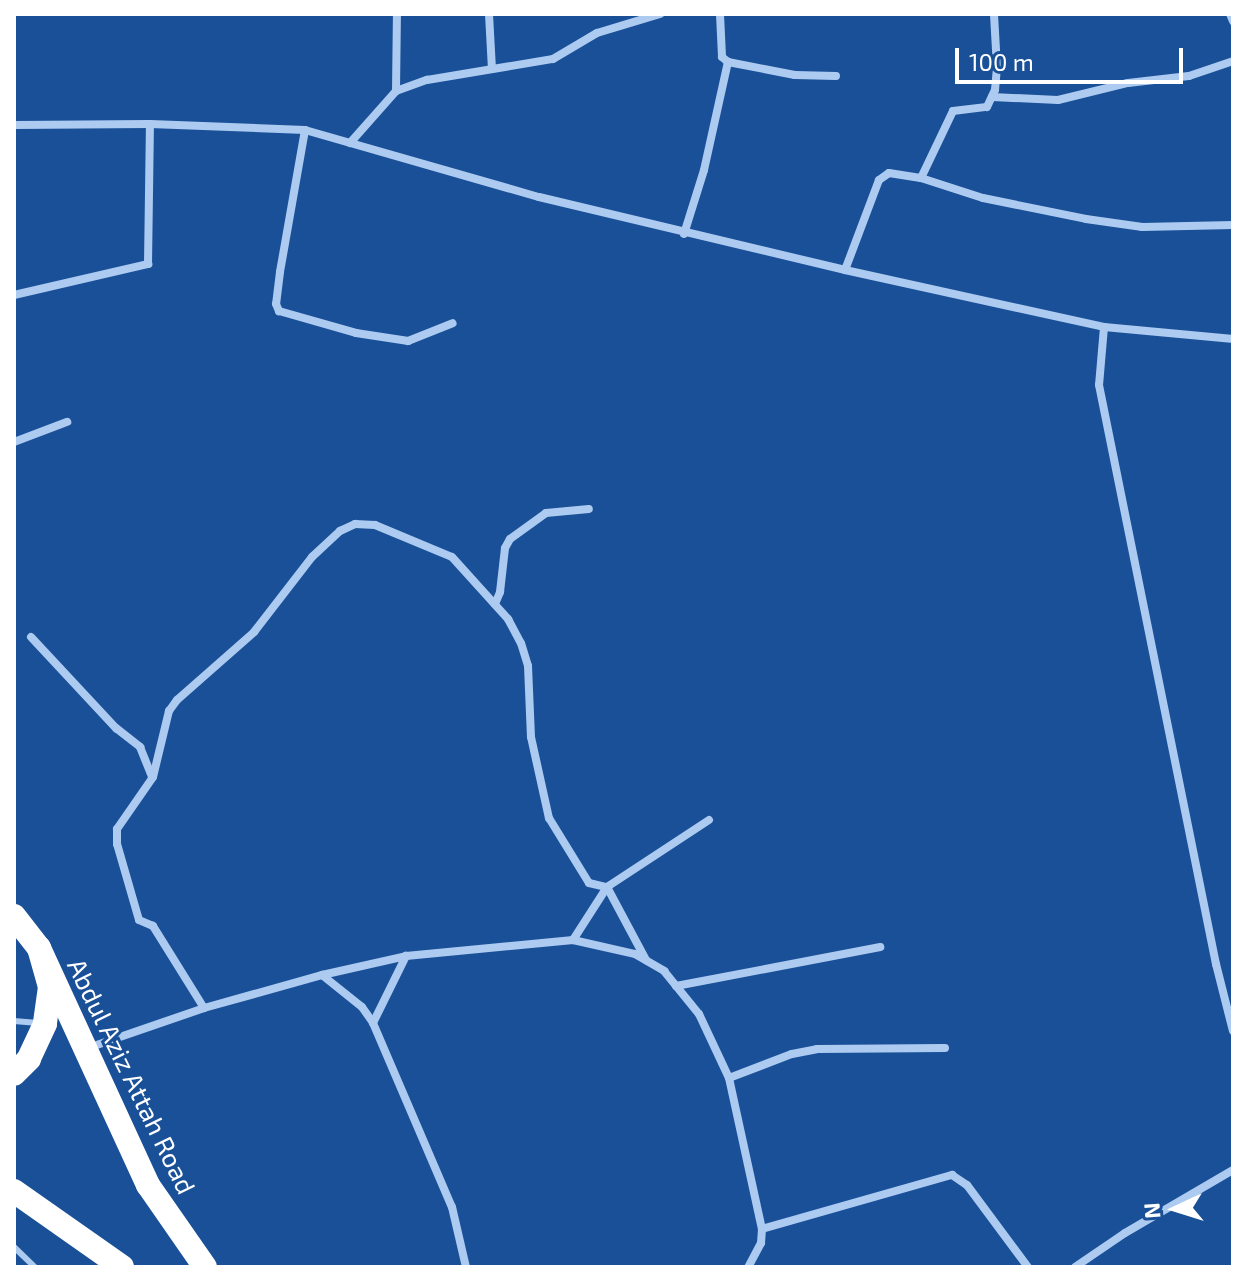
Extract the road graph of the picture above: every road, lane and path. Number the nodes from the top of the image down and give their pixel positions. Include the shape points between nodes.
1 (397, 14) edge
2 (489, 14) edge
3 (660, 14) edge
4 (720, 14) edge
5 (994, 14) edge
6 (1230, 14) edge
7 (1233, 21) edge
8 (1233, 61) edge
9 (728, 62) junction
10 (492, 69) junction
11 (836, 76) dead end
12 (396, 91) junction
13 (992, 97) junction
14 (150, 124) junction
15 (14, 125) edge
16 (305, 130) junction
17 (350, 143) junction
18 (921, 178) junction
19 (1233, 225) edge
20 (684, 234) junction
21 (845, 270) junction
22 (14, 295) edge
23 (453, 323) dead end
24 (1104, 327) junction
25 (1233, 339) edge
26 (67, 422) dead end
27 (14, 442) edge
28 (589, 509) dead end
29 (495, 604) junction
30 (31, 637) dead end
31 (153, 777) junction
32 (709, 820) dead end
33 (607, 887) junction
34 (14, 916) edge
35 (573, 940) junction
36 (880, 947) dead end
37 (39, 948) junction
38 (406, 956) junction
39 (646, 960) junction
40 (322, 975) junction
41 (676, 986) junction
42 (204, 1008) junction
43 (14, 1021) edge
44 (373, 1023) junction
45 (45, 1024) junction
46 (1233, 1031) edge
47 (945, 1048) dead end
48 (84, 1049) junction
49 (14, 1074) edge
50 (729, 1078) junction
51 (1233, 1170) edge
52 (14, 1191) edge
53 (762, 1229) junction
54 (14, 1247) edge
55 (35, 1267) edge
56 (122, 1267) edge
57 (205, 1267) edge
58 (466, 1267) edge
59 (748, 1267) edge
60 (1028, 1267) edge
61 (1075, 1267) edge

1 - 12 street
2 - 10 street
3 - 10 street via 597,33 553,59
4 - 9 street via 722,57
5 - 13 street via 997,68
6 - 7 street
8 - 13 street via 1189,76 1128,83 1058,100
9 - 11 street via 795,75
9 - 20 street
10 - 12 street
12 - 17 street
13 - 18 street via 987,107 953,111
14 - 15 street
14 - 16 street
14 - 22 street via 148,264
16 - 17 street
16 - 23 street via 280,272 279,311 408,341
17 - 20 street
18 - 19 street via 983,198 1086,219 1142,227
18 - 21 street via 889,173 879,180
20 - 21 street
21 - 24 street
24 - 25 street
24 - 46 street via 1099,385
26 - 27 street
28 - 29 street via 546,513 510,539
29 - 31 street via 452,557 375,525 355,524 340,531 312,557 254,632 177,700 169,711
29 - 33 street via 521,643 528,666 531,737 549,818 589,883
30 - 31 street via 140,747
31 - 42 street via 117,829 117,844 139,920 153,926
32 - 33 street
33 - 35 street
33 - 39 street
34 - 37 highway
35 - 38 street
35 - 39 street
36 - 41 street
37 - 45 highway via 50,987
37 - 48 highway, Abdul Aziz Attah Road
38 - 40 street
38 - 44 street
39 - 41 street
40 - 42 street
40 - 44 street via 362,1007
41 - 50 street via 699,1014
42 - 48 street
43 - 45 lane
44 - 58 street via 452,1207
45 - 49 highway via 29,1059
47 - 50 street via 817,1049
48 - 57 highway, Abdul Aziz Attah Road via 148,1185
50 - 53 street
51 - 61 street
52 - 56 highway
53 - 59 street
53 - 60 street via 952,1175 967,1185
54 - 55 lane

